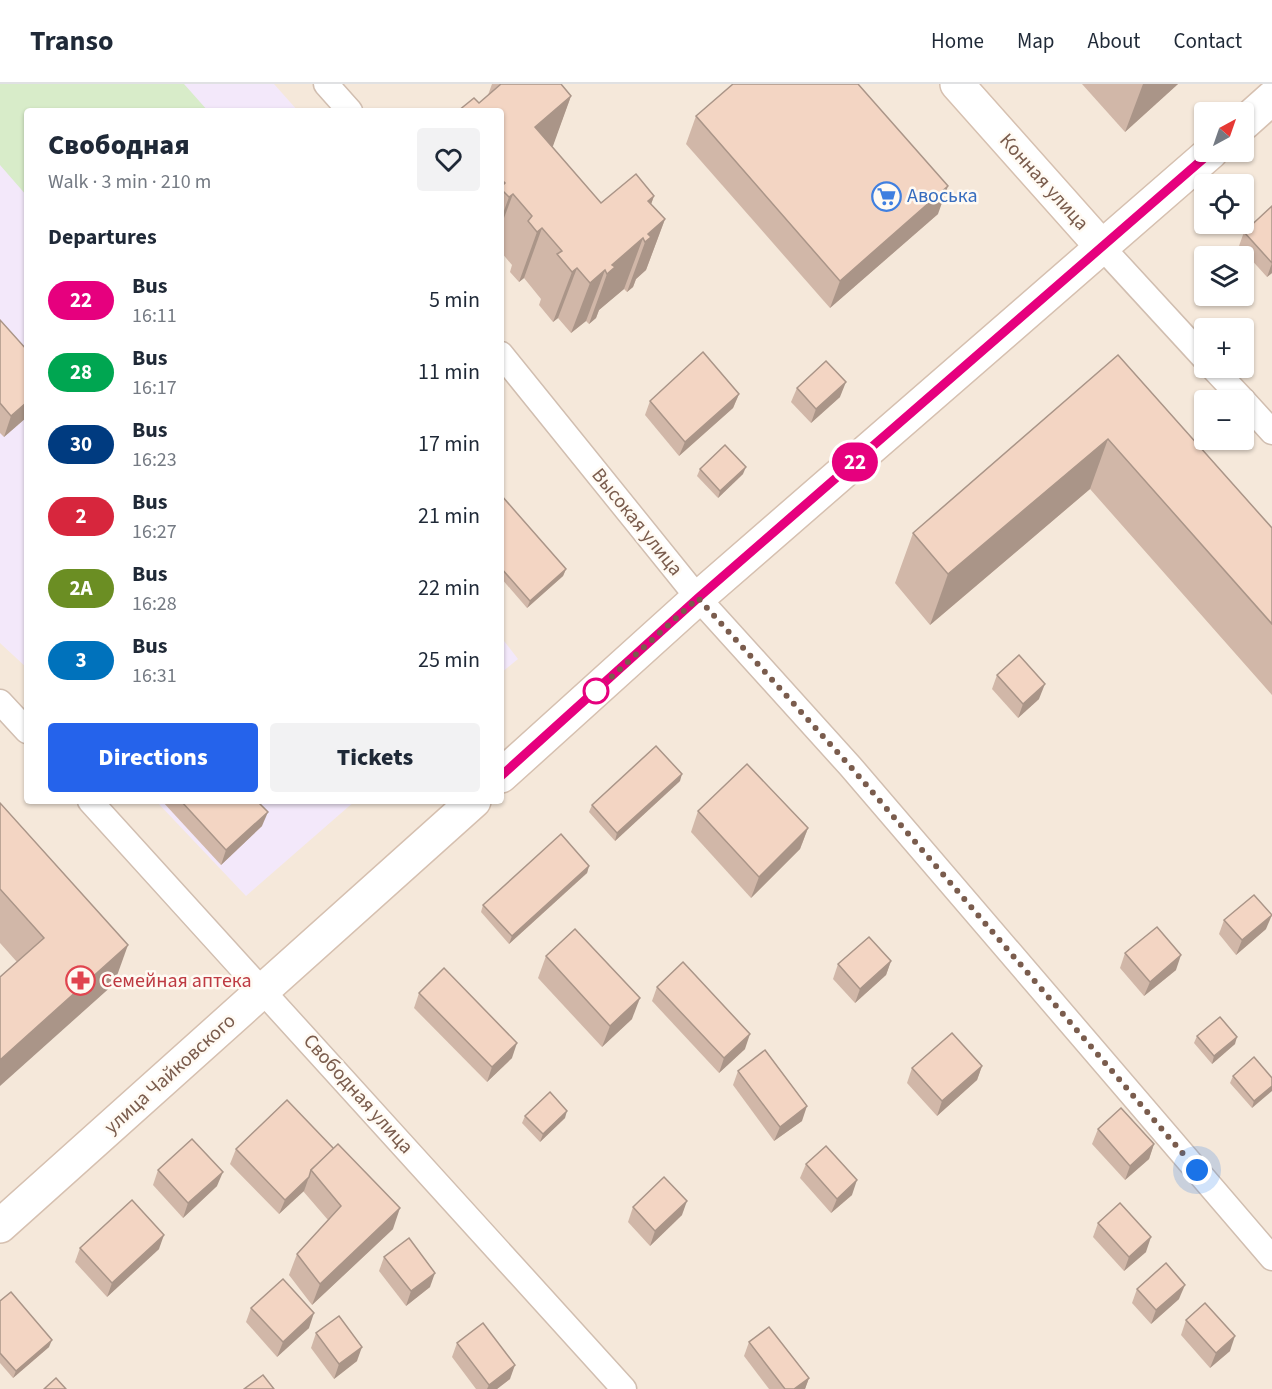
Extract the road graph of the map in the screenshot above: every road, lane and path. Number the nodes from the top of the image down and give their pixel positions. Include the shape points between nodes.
1 (326, 84) edge
2 (957, 84) edge
3 (1272, 98) edge
4 (347, 108) edge
5 (1254, 114) edge
6 (1200, 162) edge
7 (1102, 247) junction
8 (1194, 347) edge
9 (504, 358) edge
10 (1222, 378) edge
11 (1233, 390) edge
12 (1254, 413) edge
13 (1272, 432) edge
14 (698, 598) junction
15 (0, 702) edge
16 (24, 728) edge
17 (504, 773) edge
18 (93, 804) edge
19 (471, 804) edge
20 (262, 991) junction
21 (0, 1226) edge
22 (1272, 1258) edge
23 (624, 1389) edge

1 - 4 street
2 - 7 main road, Конная улица
3 - 5 main road
6 - 7 main road
7 - 8 street, Конная улица
7 - 14 main road
9 - 14 street, Высокая улица
10 - 11 street
12 - 13 street
14 - 17 main road
14 - 22 street, Высокая улица via 850,766
15 - 16 street
18 - 20 street, Свободная улица
19 - 20 main road, улица Чайковского
20 - 21 main road, улица Чайковского
20 - 23 street, Свободная улица

